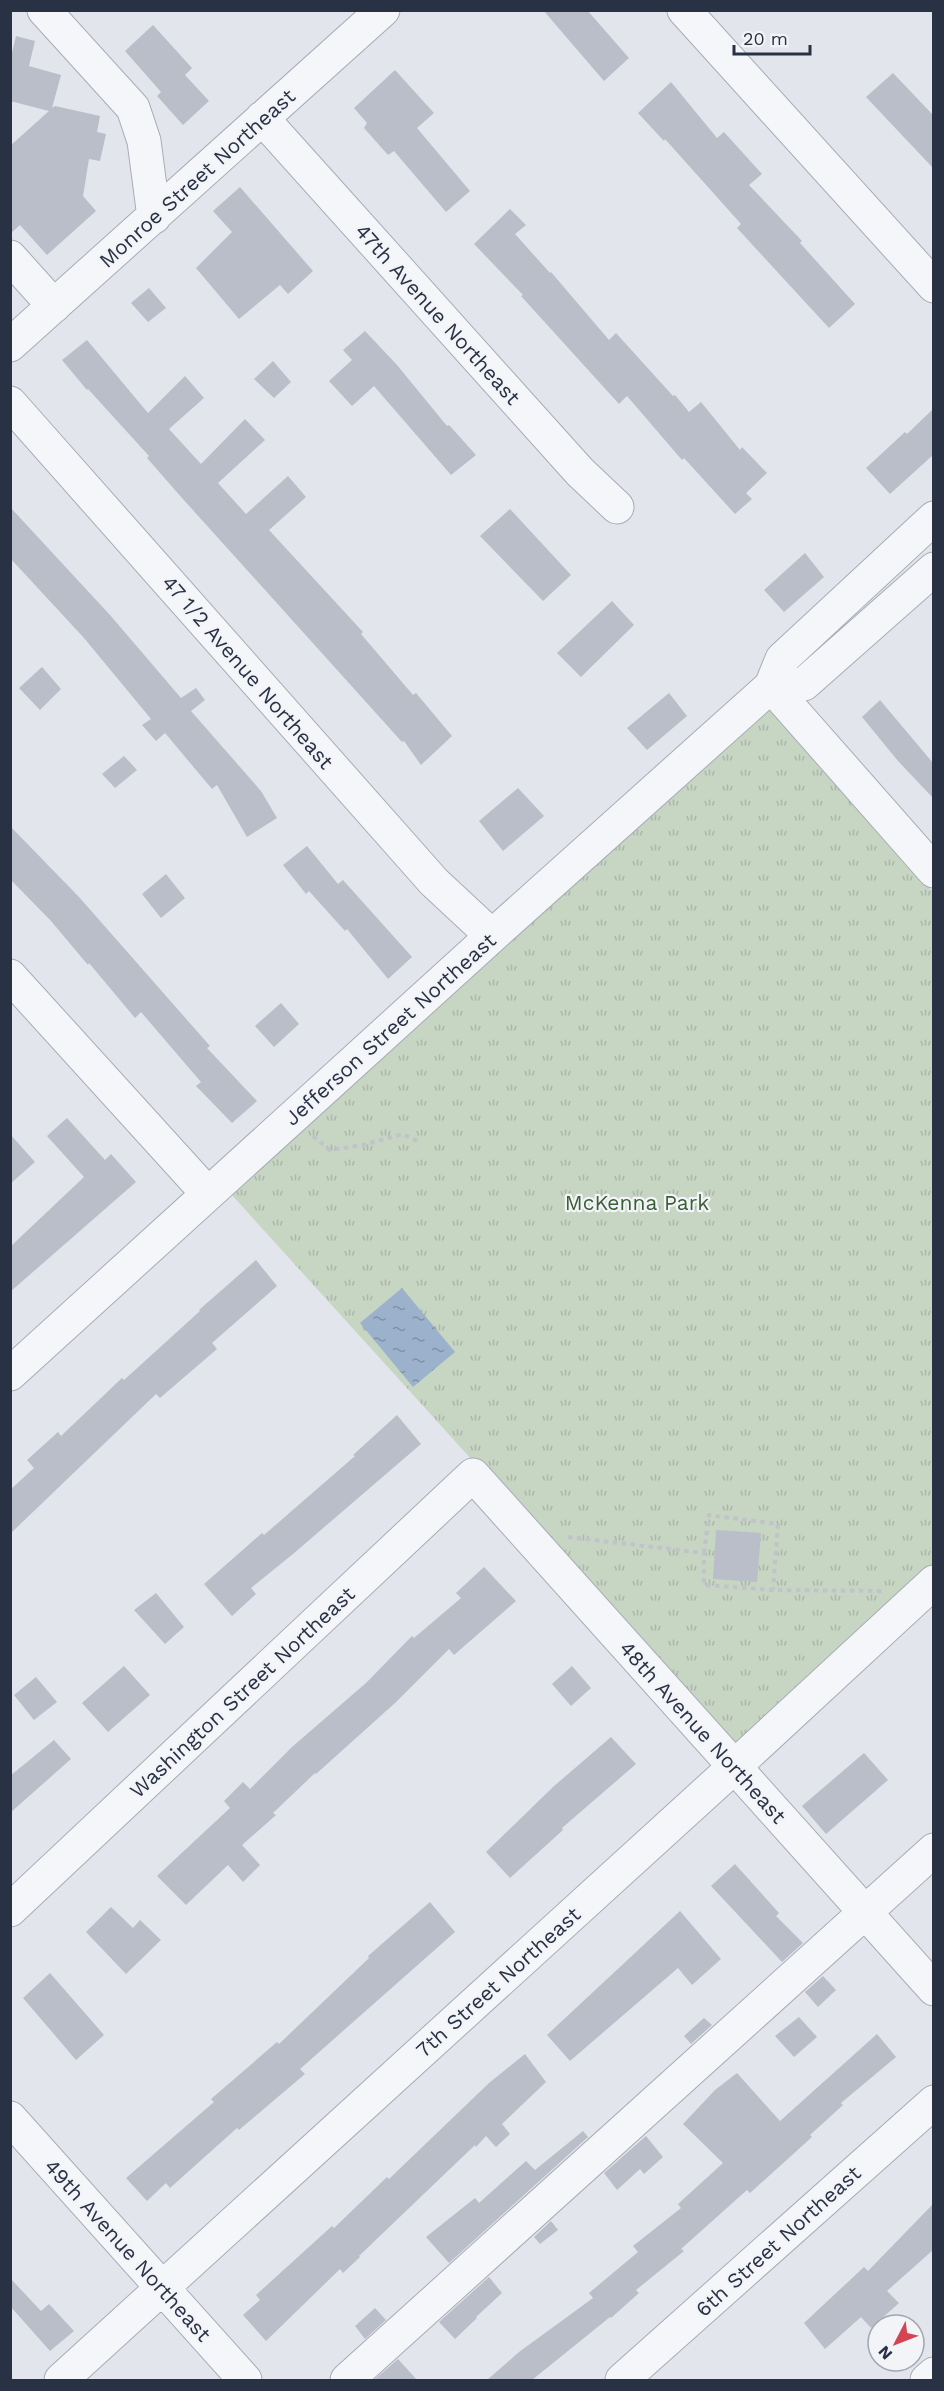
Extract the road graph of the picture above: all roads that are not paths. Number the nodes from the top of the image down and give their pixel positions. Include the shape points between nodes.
1 (44, 10) edge
2 (383, 10) edge
3 (684, 10) edge
4 (262, 118) junction
5 (154, 217) junction
6 (10, 257) edge
7 (933, 285) edge
8 (54, 306) junction
9 (10, 345) edge
10 (10, 403) edge
11 (617, 507) dead end
12 (933, 519) edge
13 (933, 569) edge
14 (771, 686) junction
15 (933, 871) edge
16 (492, 936) junction
17 (10, 976) edge
18 (208, 1194) junction
19 (10, 1374) edge
20 (473, 1475) joint
21 (933, 1582) edge
22 (734, 1767) junction
23 (933, 1850) edge
24 (10, 1910) edge
25 (865, 1912) junction
26 (933, 1989) edge
27 (933, 2102) edge
28 (10, 2118) edge
29 (162, 2289) junction
30 (933, 2374) edge
31 (61, 2380) edge
32 (245, 2380) edge
33 (347, 2380) edge
34 (622, 2380) edge
35 (927, 2380) edge

1 - 5 street via 132,108 144,141
2 - 4 street, Monroe Street Northeast
3 - 7 street
4 - 5 street, Monroe Street Northeast
4 - 11 street, 47th Avenue Northeast via 580,472
5 - 8 street, Monroe Street Northeast
6 - 8 street
8 - 9 street, Monroe Street Northeast
10 - 16 street, 47 1/2 Avenue Northeast via 434,882
12 - 14 street, Jefferson Street Northeast via 782,659
13 - 14 street via 804,684
14 - 15 street
14 - 16 street, Jefferson Street Northeast
16 - 18 street, Jefferson Street Northeast
17 - 18 street
18 - 19 street, Jefferson Street Northeast
20 - 22 street, 48th Avenue Northeast
20 - 24 street, Washington Street Northeast
21 - 22 street, 7th Street Northeast
22 - 25 street, 48th Avenue Northeast
22 - 29 street, 7th Street Northeast
23 - 25 street
25 - 26 street, 48th Avenue Northeast
25 - 33 street
27 - 34 street, 6th Street Northeast
28 - 29 street, 49th Avenue Northeast
29 - 31 street, 7th Street Northeast
29 - 32 street, 49th Avenue Northeast
30 - 35 street

